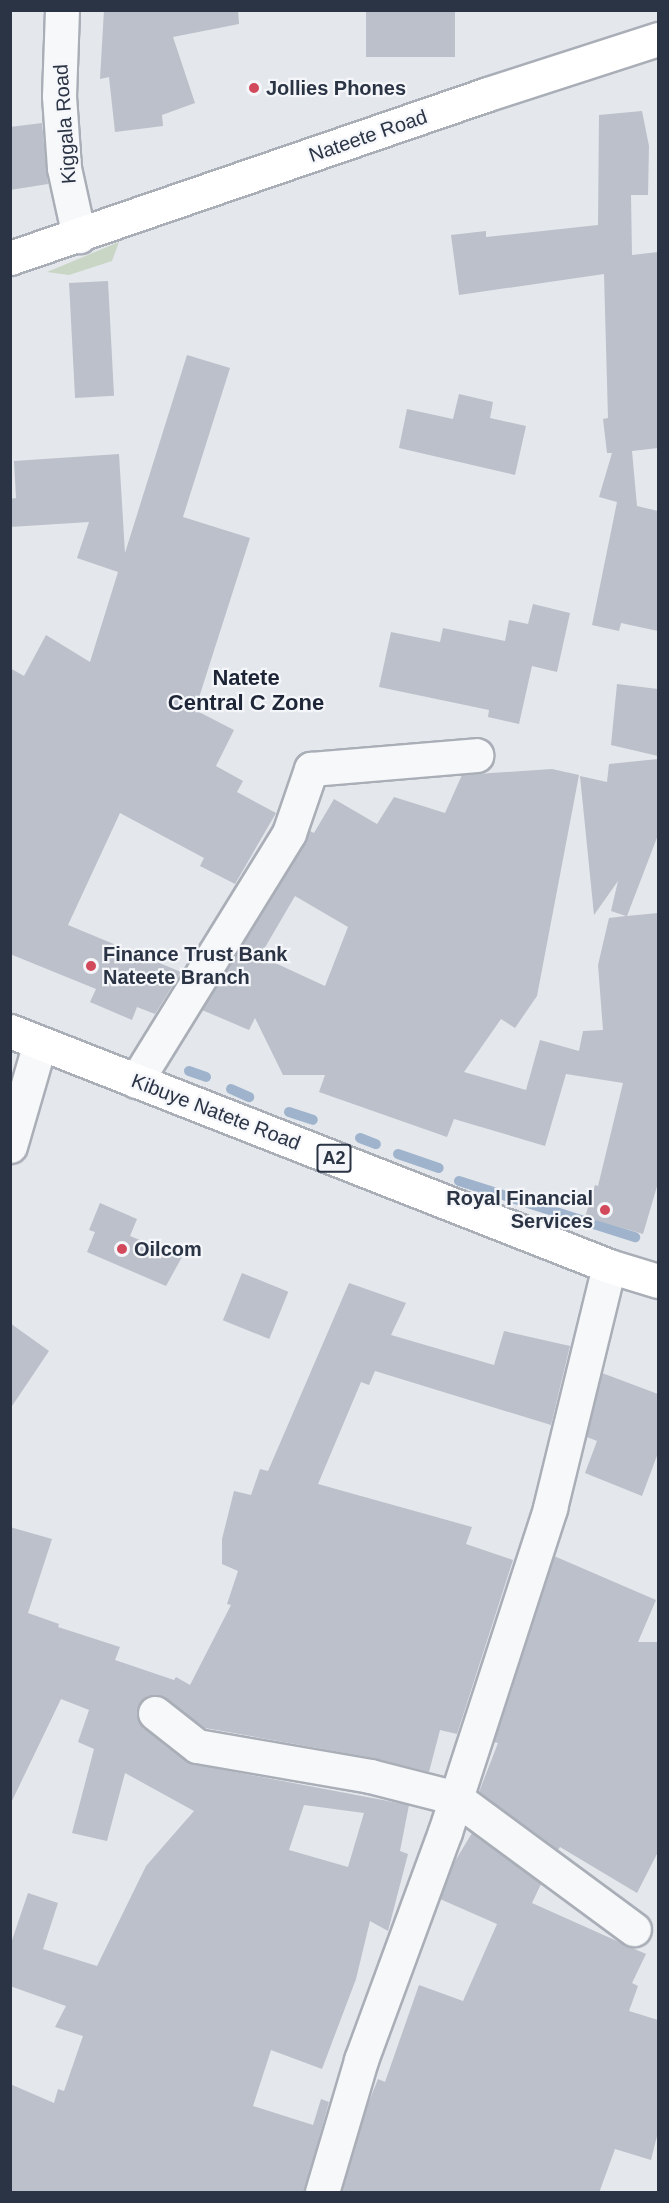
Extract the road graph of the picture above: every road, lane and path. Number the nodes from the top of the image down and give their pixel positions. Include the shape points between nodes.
1 (62, 10) edge
2 (658, 39) edge
3 (79, 236) junction
4 (10, 258) edge
5 (476, 755) dead end
6 (25, 1037) edge
7 (136, 1081) junction
8 (10, 1146) edge
9 (609, 1266) junction
10 (658, 1281) edge
11 (155, 1713) dead end
12 (456, 1798) junction
13 (634, 1929) dead end
14 (322, 2193) edge

1 - 3 street, Kiggala Road via 59,96 64,168
2 - 3 main road, Nateete Road
3 - 4 main road, Nateete Road
5 - 7 street via 311,769 289,833
6 - 7 main road, Kibuye Natete Road / A2
6 - 8 street
7 - 9 main road, Kibuye Natete Road / A2
9 - 10 main road, Kibuye Natete Road / A2
9 - 12 street via 550,1508
11 - 12 street via 197,1746 370,1776
12 - 13 street
12 - 14 street via 361,2060

